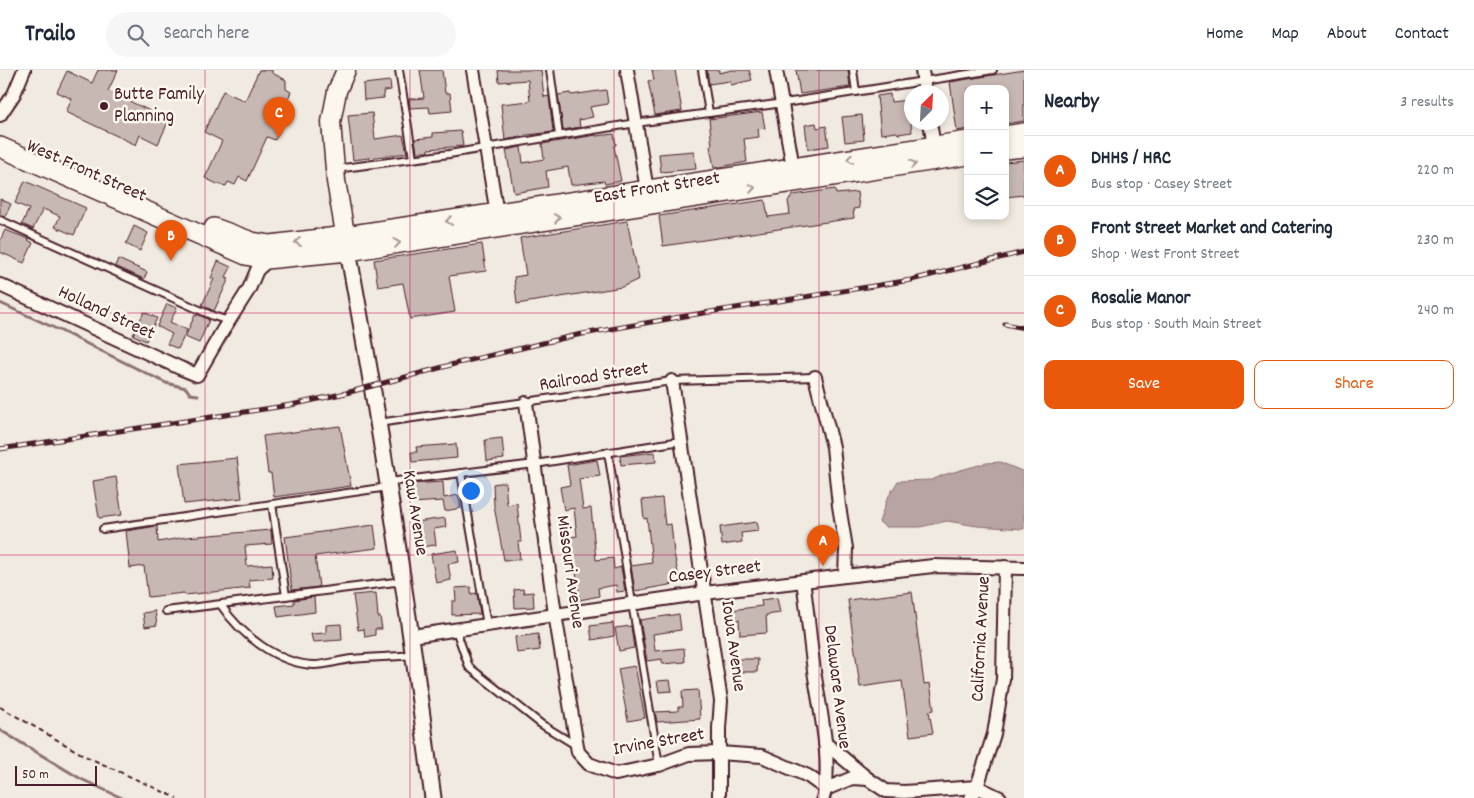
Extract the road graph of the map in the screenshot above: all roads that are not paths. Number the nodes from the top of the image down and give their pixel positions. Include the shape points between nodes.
1 (24, 70) edge
2 (346, 70) edge
3 (399, 70) edge
4 (473, 70) edge
5 (550, 70) edge
6 (627, 70) edge
7 (702, 70) edge
8 (776, 70) edge
9 (853, 70) edge
10 (993, 70) edge
11 (924, 81) edge
12 (856, 92) junction
13 (782, 103) junction
14 (709, 113) junction
15 (0, 115) edge
16 (636, 123) junction
17 (931, 130) edge
18 (0, 133) edge
19 (1024, 133) edge
20 (559, 135) junction
21 (1009, 135) edge
22 (964, 143) edge
23 (1024, 146) edge
24 (0, 147) edge
25 (486, 148) junction
26 (1009, 149) edge
27 (935, 153) junction
28 (964, 155) edge
29 (413, 158) junction
30 (334, 169) junction
31 (794, 175) junction
32 (648, 197) junction
33 (0, 220) edge
34 (498, 220) junction
35 (347, 243) junction
36 (269, 252) junction
37 (0, 285) edge
38 (229, 321) junction
39 (816, 377) joint
40 (672, 381) junction
41 (526, 403) junction
42 (378, 423) junction
43 (681, 441) junction
44 (608, 452) junction
45 (535, 464) junction
46 (460, 473) junction
47 (388, 485) junction
48 (272, 504) junction
49 (103, 529) dead end
50 (1005, 567) junction
51 (1024, 568) edge
52 (845, 576) junction
53 (403, 581) junction
54 (803, 581) junction
55 (705, 593) junction
56 (286, 596) junction
57 (632, 603) junction
58 (221, 605) junction
59 (166, 611) dead end
60 (556, 614) junction
61 (487, 625) junction
62 (456, 630) junction
63 (412, 636) junction
64 (414, 655) junction
65 (825, 743) junction
66 (577, 746) junction
67 (719, 753) junction
68 (659, 765) junction
69 (868, 780) junction
70 (974, 792) edge
71 (825, 794) edge
72 (903, 795) edge
73 (433, 798) edge
74 (719, 798) edge
75 (1000, 798) edge

1 - 15 street
2 - 30 main road via 337,91 331,122
3 - 29 lane
4 - 25 street
5 - 20 lane
6 - 16 street
7 - 14 lane
8 - 13 street
9 - 12 lane
10 - 11 lane
11 - 12 lane
12 - 13 lane
13 - 14 lane
13 - 31 street
14 - 16 lane
16 - 20 lane
16 - 32 street
17 - 27 street
18 - 36 main road, West Front Street
19 - 21 main road
20 - 25 lane
22 - 27 main road, East Front Street
23 - 26 main road
24 - 36 main road, West Front Street via 246,255
25 - 29 lane
25 - 34 street
27 - 28 main road, East Front Street
27 - 31 main road, East Front Street
29 - 30 lane
30 - 35 main road
31 - 32 main road, East Front Street
32 - 34 main road, East Front Street
33 - 38 lane
34 - 35 main road, East Front Street
35 - 36 main road, West Front Street
35 - 42 street, Kaw Avenue
36 - 38 street
37 - 38 street, Holland Street via 197,375
39 - 40 lane, Railroad Street
39 - 52 street via 833,447 846,548
40 - 41 lane, Railroad Street
40 - 43 street, Iowa Avenue
41 - 42 lane, Railroad Street
41 - 45 street, Missouri Avenue
42 - 47 street, Kaw Avenue
43 - 44 lane
43 - 55 street, Iowa Avenue
44 - 45 lane
44 - 57 lane
45 - 46 lane
45 - 60 street, Missouri Avenue
46 - 47 lane
46 - 61 lane
47 - 48 lane
47 - 53 street, Kaw Avenue
48 - 49 lane
48 - 56 lane
50 - 51 street, Casey Street
50 - 52 street, Casey Street via 933,566
50 - 70 street, California Avenue via 1003,678 994,734
52 - 54 street, Casey Street
53 - 56 lane
53 - 63 street, Kaw Avenue
54 - 55 street, Casey Street
54 - 65 street, Delaware Avenue
55 - 57 street, Casey Street
55 - 67 street, Iowa Avenue via 721,701
56 - 58 lane
57 - 60 street, Casey Street
57 - 68 lane
58 - 59 lane
58 - 64 lane via 251,637 296,663 316,665 350,659
60 - 61 street, Casey Street
60 - 66 street, Missouri Avenue
61 - 62 street, Casey Street
62 - 63 street, Casey Street
62 - 66 lane via 469,667 541,724
63 - 64 street, Kaw Avenue
64 - 73 street, Kaw Avenue
65 - 69 street
65 - 71 street, Delaware Avenue
66 - 68 street, Irvine Street via 589,764 616,774
67 - 68 street, Irvine Street via 689,754
67 - 71 street, Irvine Street via 762,756 808,776
67 - 74 street, Iowa Avenue
69 - 71 street via 852,778
69 - 72 street via 886,791
70 - 72 street
70 - 75 street

